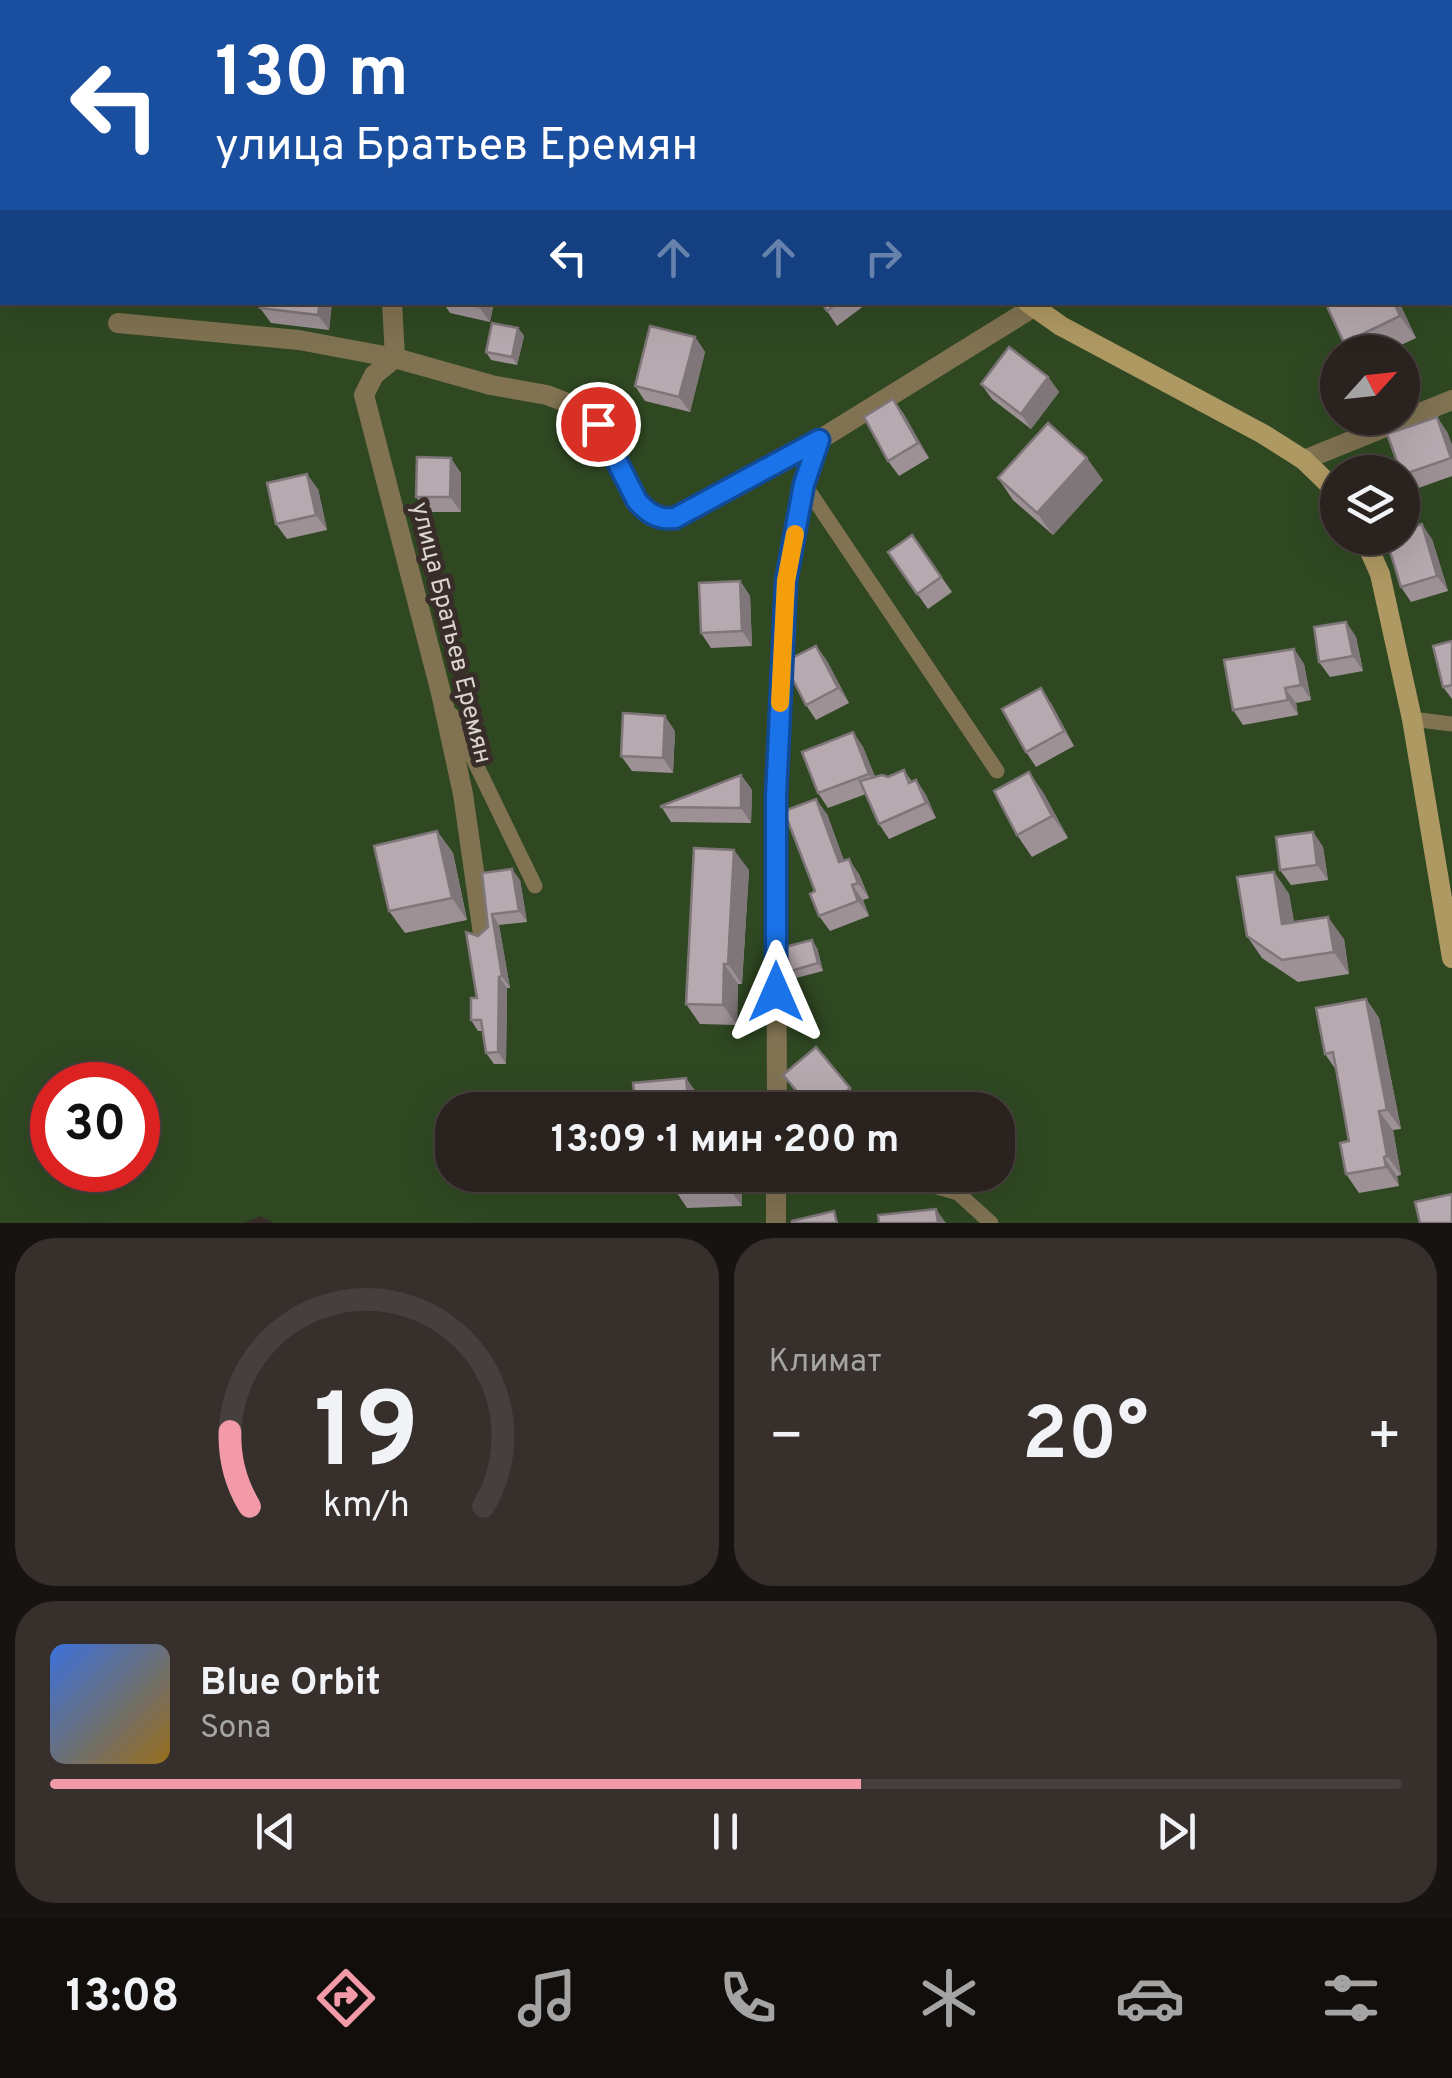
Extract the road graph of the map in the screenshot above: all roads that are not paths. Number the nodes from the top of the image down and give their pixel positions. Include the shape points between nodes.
1 (392, 305) edge
2 (1033, 305) edge
3 (1037, 305) edge
4 (118, 323) dead end
5 (395, 358) junction
6 (1452, 400) edge
7 (819, 440) junction
8 (1304, 460) junction
9 (1320, 476) edge
10 (804, 484) junction
11 (1372, 555) edge
12 (441, 694) junction
13 (1412, 719) junction
14 (1452, 724) edge
15 (997, 771) dead end
16 (536, 886) dead end
17 (483, 934) edge
18 (1452, 958) edge
19 (777, 1092) edge
20 (776, 1192) edge
21 (955, 1192) edge
22 (776, 1223) edge
23 (990, 1223) edge

1 - 5 street
2 - 7 street
3 - 8 street
4 - 5 street via 299,340
5 - 7 street via 583,409 598,424 637,501 662,519
5 - 12 street, улица Братьев Еремян via 374,375 364,395
6 - 8 street
7 - 10 street
8 - 9 street
10 - 15 lane
10 - 19 street via 786,581 777,778
11 - 13 street
12 - 16 lane
12 - 17 street, улица Братьев Еремян
13 - 14 lane
13 - 18 street
20 - 22 street
21 - 23 lane

